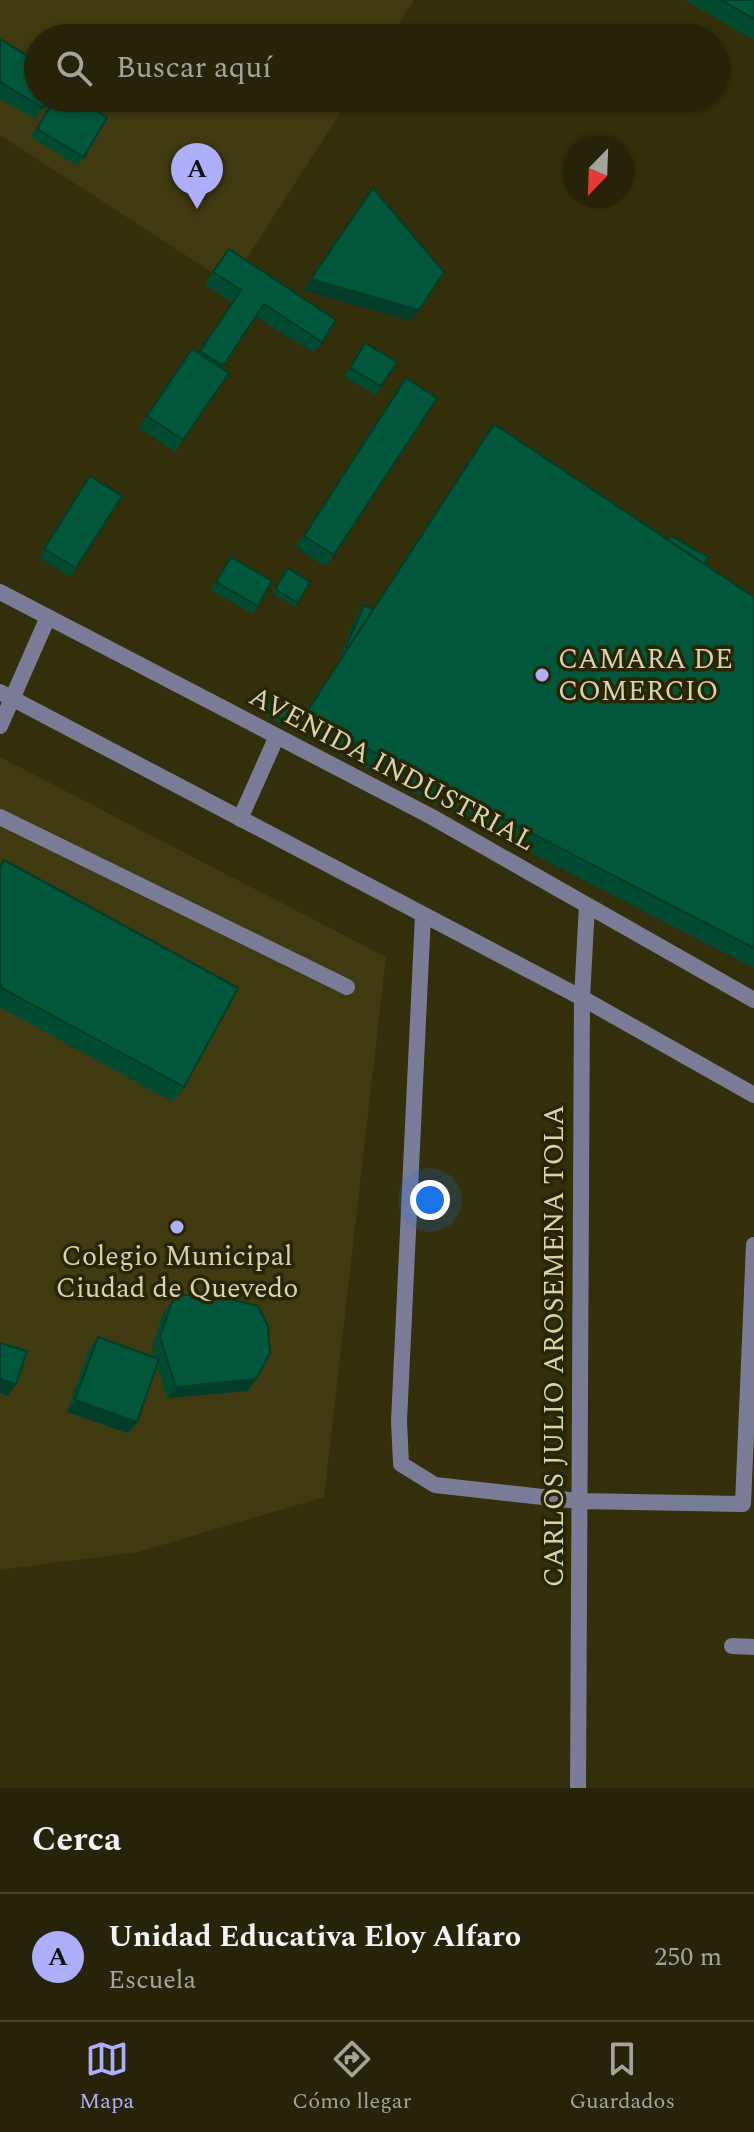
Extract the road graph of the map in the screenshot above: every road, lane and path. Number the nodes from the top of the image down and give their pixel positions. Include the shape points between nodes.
1 (0, 592) edge
2 (48, 617) junction
3 (6, 695) edge
4 (0, 726) edge
5 (277, 736) junction
6 (0, 817) edge
7 (240, 819) junction
8 (587, 905) junction
9 (423, 915) junction
10 (347, 987) dead end
11 (582, 998) junction
12 (754, 1000) edge
13 (754, 1095) edge
14 (754, 1245) edge
15 (578, 1501) junction
16 (749, 1504) edge
17 (732, 1646) dead end
18 (754, 1647) edge
19 (578, 1788) edge

1 - 2 street, AVENIDA INDUSTRIAL
2 - 3 street
2 - 5 street, AVENIDA INDUSTRIAL
3 - 4 street
3 - 7 street
5 - 7 street
5 - 8 street, AVENIDA INDUSTRIAL
6 - 10 street
7 - 9 street
8 - 11 street, CARLOS JULIO AROSEMENA TOLA
8 - 12 street, AVENIDA INDUSTRIAL
9 - 11 street
9 - 15 street via 401,1464 435,1485
11 - 13 street
11 - 15 street, CARLOS JULIO AROSEMENA TOLA
14 - 16 street
15 - 16 street
15 - 19 street, CARLOS JULIO AROSEMENA TOLA
17 - 18 street

